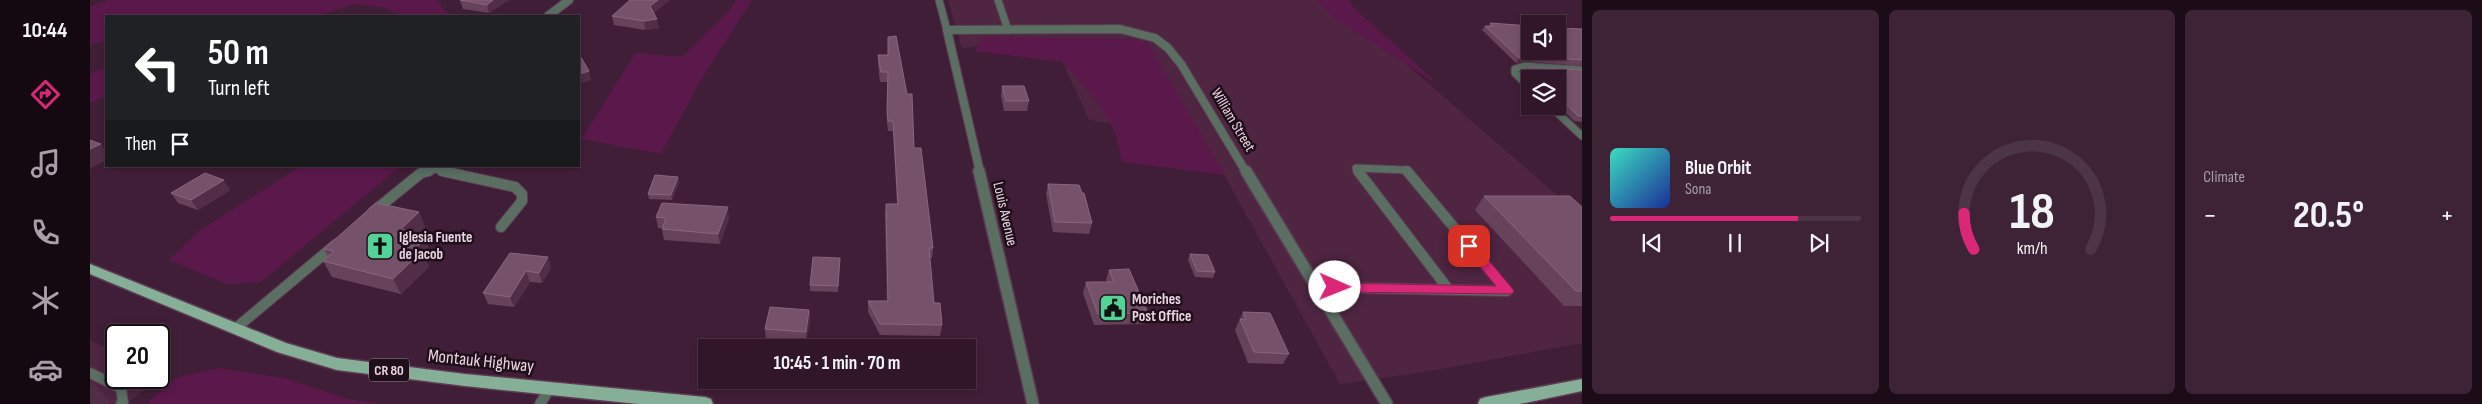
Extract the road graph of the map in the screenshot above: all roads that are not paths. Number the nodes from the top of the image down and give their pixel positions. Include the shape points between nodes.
1 (569, 0) edge
2 (939, 0) edge
3 (998, 0) edge
4 (549, 15) edge
5 (947, 30) junction
6 (1008, 30) junction
7 (1582, 70) edge
8 (1521, 79) edge
9 (1560, 115) edge
10 (1582, 136) edge
11 (363, 221) edge
12 (501, 227) dead end
13 (341, 240) edge
14 (90, 269) edge
15 (1316, 287) junction
16 (1449, 290) junction
17 (236, 328) junction
18 (90, 373) edge
19 (1582, 385) edge
20 (550, 388) junction
21 (121, 404) edge
22 (540, 404) edge
23 (705, 404) edge
24 (1033, 404) edge
25 (1387, 404) edge
26 (1486, 404) edge

1 - 4 street
2 - 5 lane
3 - 6 lane
5 - 6 street, William Street
5 - 24 street, Louis Avenue
6 - 15 street, William Street via 1120,29 1139,31 1165,43 1181,64
7 - 8 lane via 1525,66 1515,70
9 - 10 lane
11 - 12 lane via 421,173 436,169 515,187 522,194 522,201
13 - 17 lane
14 - 17 main road, Montauk Highway / CR 80
15 - 16 lane
15 - 25 street, William Street
16 - 16 lane via 1507,291 1406,170 1356,168
17 - 20 main road, Montauk Highway / CR 80 via 282,348 338,364
18 - 21 lane via 121,388
19 - 26 main road
20 - 22 lane
20 - 23 main road, Montauk Highway / CR 80

